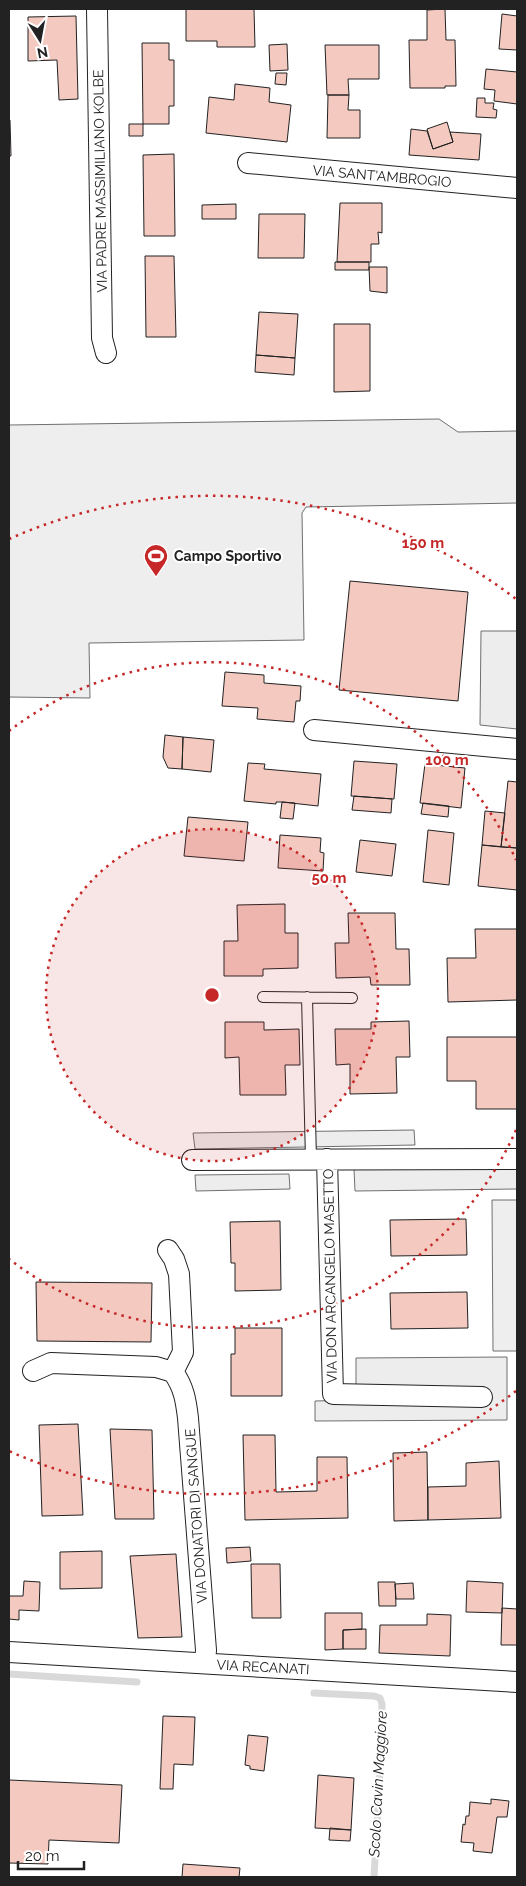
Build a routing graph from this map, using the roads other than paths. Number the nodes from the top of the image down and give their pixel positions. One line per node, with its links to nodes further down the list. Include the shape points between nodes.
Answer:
1 (97, 9): 4 (street, VIA PADRE MASSIMILIANO KOLBE, via 102,338)
2 (248, 163): 3 (street, VIA SANT'AMBROGIO)
3 (517, 188)
4 (106, 352)
5 (314, 730): 6 (street)
6 (517, 749)
7 (263, 996): 8 (lane)
8 (307, 997): 9 (lane); 10 (lane)
9 (352, 998)
10 (319, 1159): 11 (street, VIA DON ARCANGELO MASETTO); 12 (street, VIA DON ARCANGELO MASETTO); 16 (street, VIA DON ARCANGELO MASETTO, via 333,1394)
11 (517, 1159)
12 (192, 1160)
13 (168, 1250): 15 (street, via 179,1274 183,1352)
14 (33, 1371): 15 (street, via 51,1363 156,1367)
15 (173, 1372): 18 (street, VIA DONATORI DI SANGUE, via 185,1395 188,1418)
16 (482, 1397)
17 (9, 1652): 18 (street, VIA RECANATI)
18 (205, 1663): 19 (street, VIA RECANATI)
19 (517, 1682)

